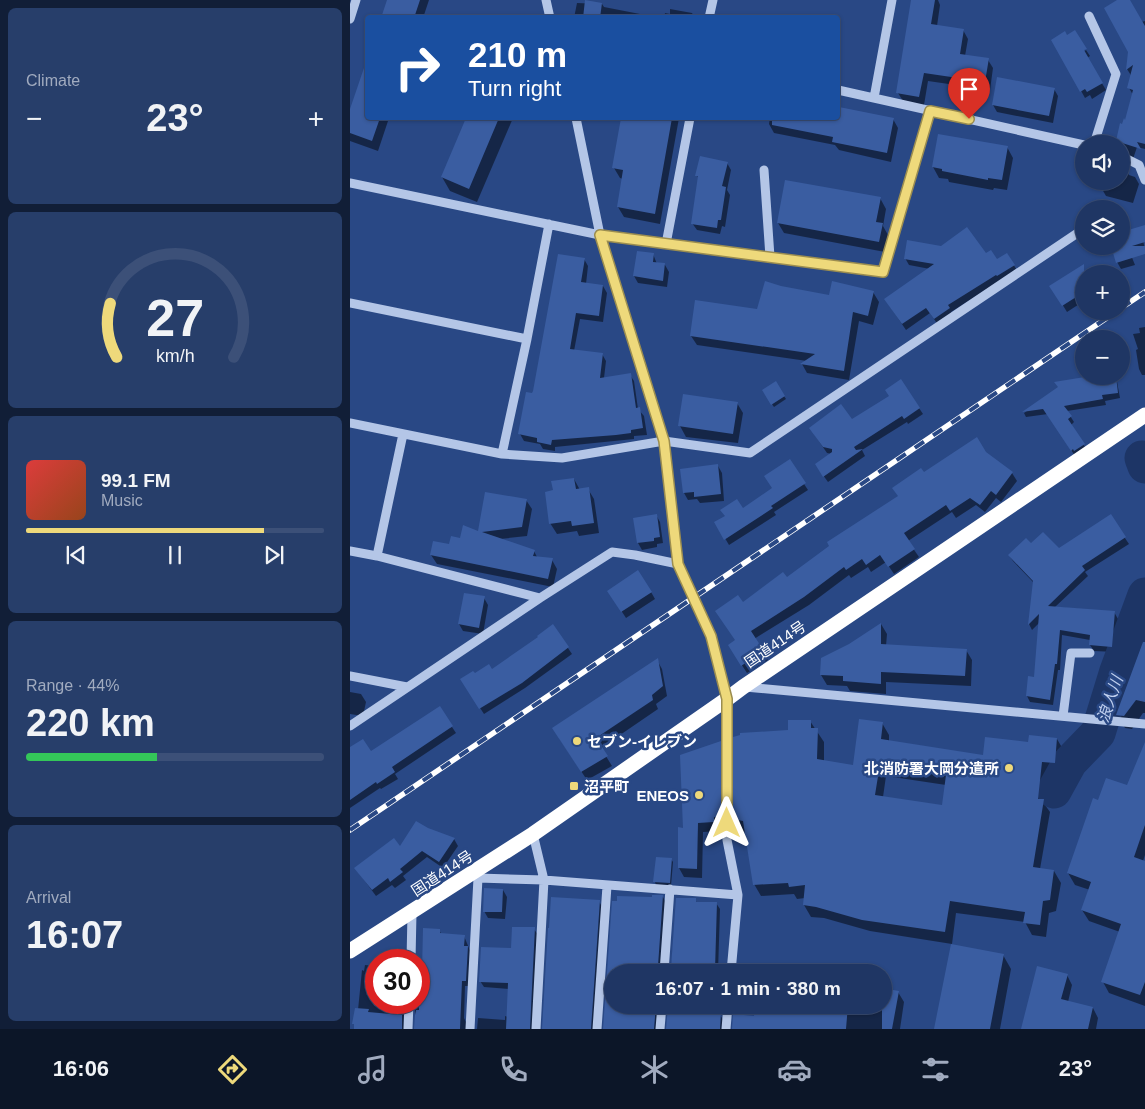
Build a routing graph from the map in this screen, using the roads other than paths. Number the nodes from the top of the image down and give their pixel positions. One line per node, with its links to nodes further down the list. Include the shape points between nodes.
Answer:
1 (356, 0): 8 (street)
2 (546, 0): 5 (street)
3 (713, 0): 6 (street)
4 (892, 0): 10 (street)
5 (549, 15)
6 (710, 15)
7 (1089, 16): 14 (street, via 1116,74)
8 (350, 19)
9 (840, 90): 10 (street)
10 (874, 98): 11 (street)
11 (930, 111): 15 (street); 24 (street, via 883,272)
12 (576, 120): 21 (street)
13 (690, 120): 23 (street)
14 (1097, 135)
15 (1075, 144)
16 (1130, 161): 18 (street, via 1139,166)
17 (764, 170): 24 (street)
18 (1145, 180)
19 (350, 182): 20 (street)
20 (550, 224): 21 (street); 26 (street)
21 (600, 235): 23 (street); 30 (street)
22 (1075, 235): 30 (street, via 750,453)
23 (666, 244): 24 (street)
24 (770, 257)
25 (350, 304): 26 (street)
26 (527, 339): 31 (street)
27 (1145, 415): 39 (highway, 国道414号)
28 (350, 423): 29 (street)
29 (403, 434): 31 (street); 33 (street)
30 (664, 441): 31 (street, via 562,458); 34 (street)
31 (502, 454)
32 (350, 551): 33 (street)
33 (377, 556): 35 (street)
34 (678, 564): 35 (street, via 612,552); 40 (street, via 711,636)
35 (540, 598): 38 (street)
36 (1090, 653): 41 (street, via 1071,653)
37 (350, 676): 38 (street)
38 (407, 687): 43 (street)
39 (742, 687): 40 (highway, 国道414号); 41 (street)
40 (727, 699): 44 (highway, 国道414号); 49 (street, via 727,840)
41 (1063, 716): 42 (street)
42 (1145, 724)
43 (350, 726)
44 (533, 834): 45 (highway, 国道414号); 46 (street)
45 (477, 875): 46 (street); 50 (highway, 国道414号); 59 (street)
46 (544, 880): 47 (street); 60 (street)
47 (607, 886): 48 (street); 61 (street)
48 (670, 888): 49 (street); 53 (street)
49 (738, 894): 54 (street)
50 (412, 913): 51 (street); 52 (highway, 国道414号)
51 (411, 949)
52 (350, 951)
53 (665, 964)
54 (732, 964)
55 (409, 1014): 58 (street)
56 (661, 1014): 62 (street)
57 (727, 1014): 63 (street)
58 (408, 1029)
59 (470, 1029)
60 (536, 1029)
61 (598, 1029)
62 (660, 1029)
63 (726, 1029)

